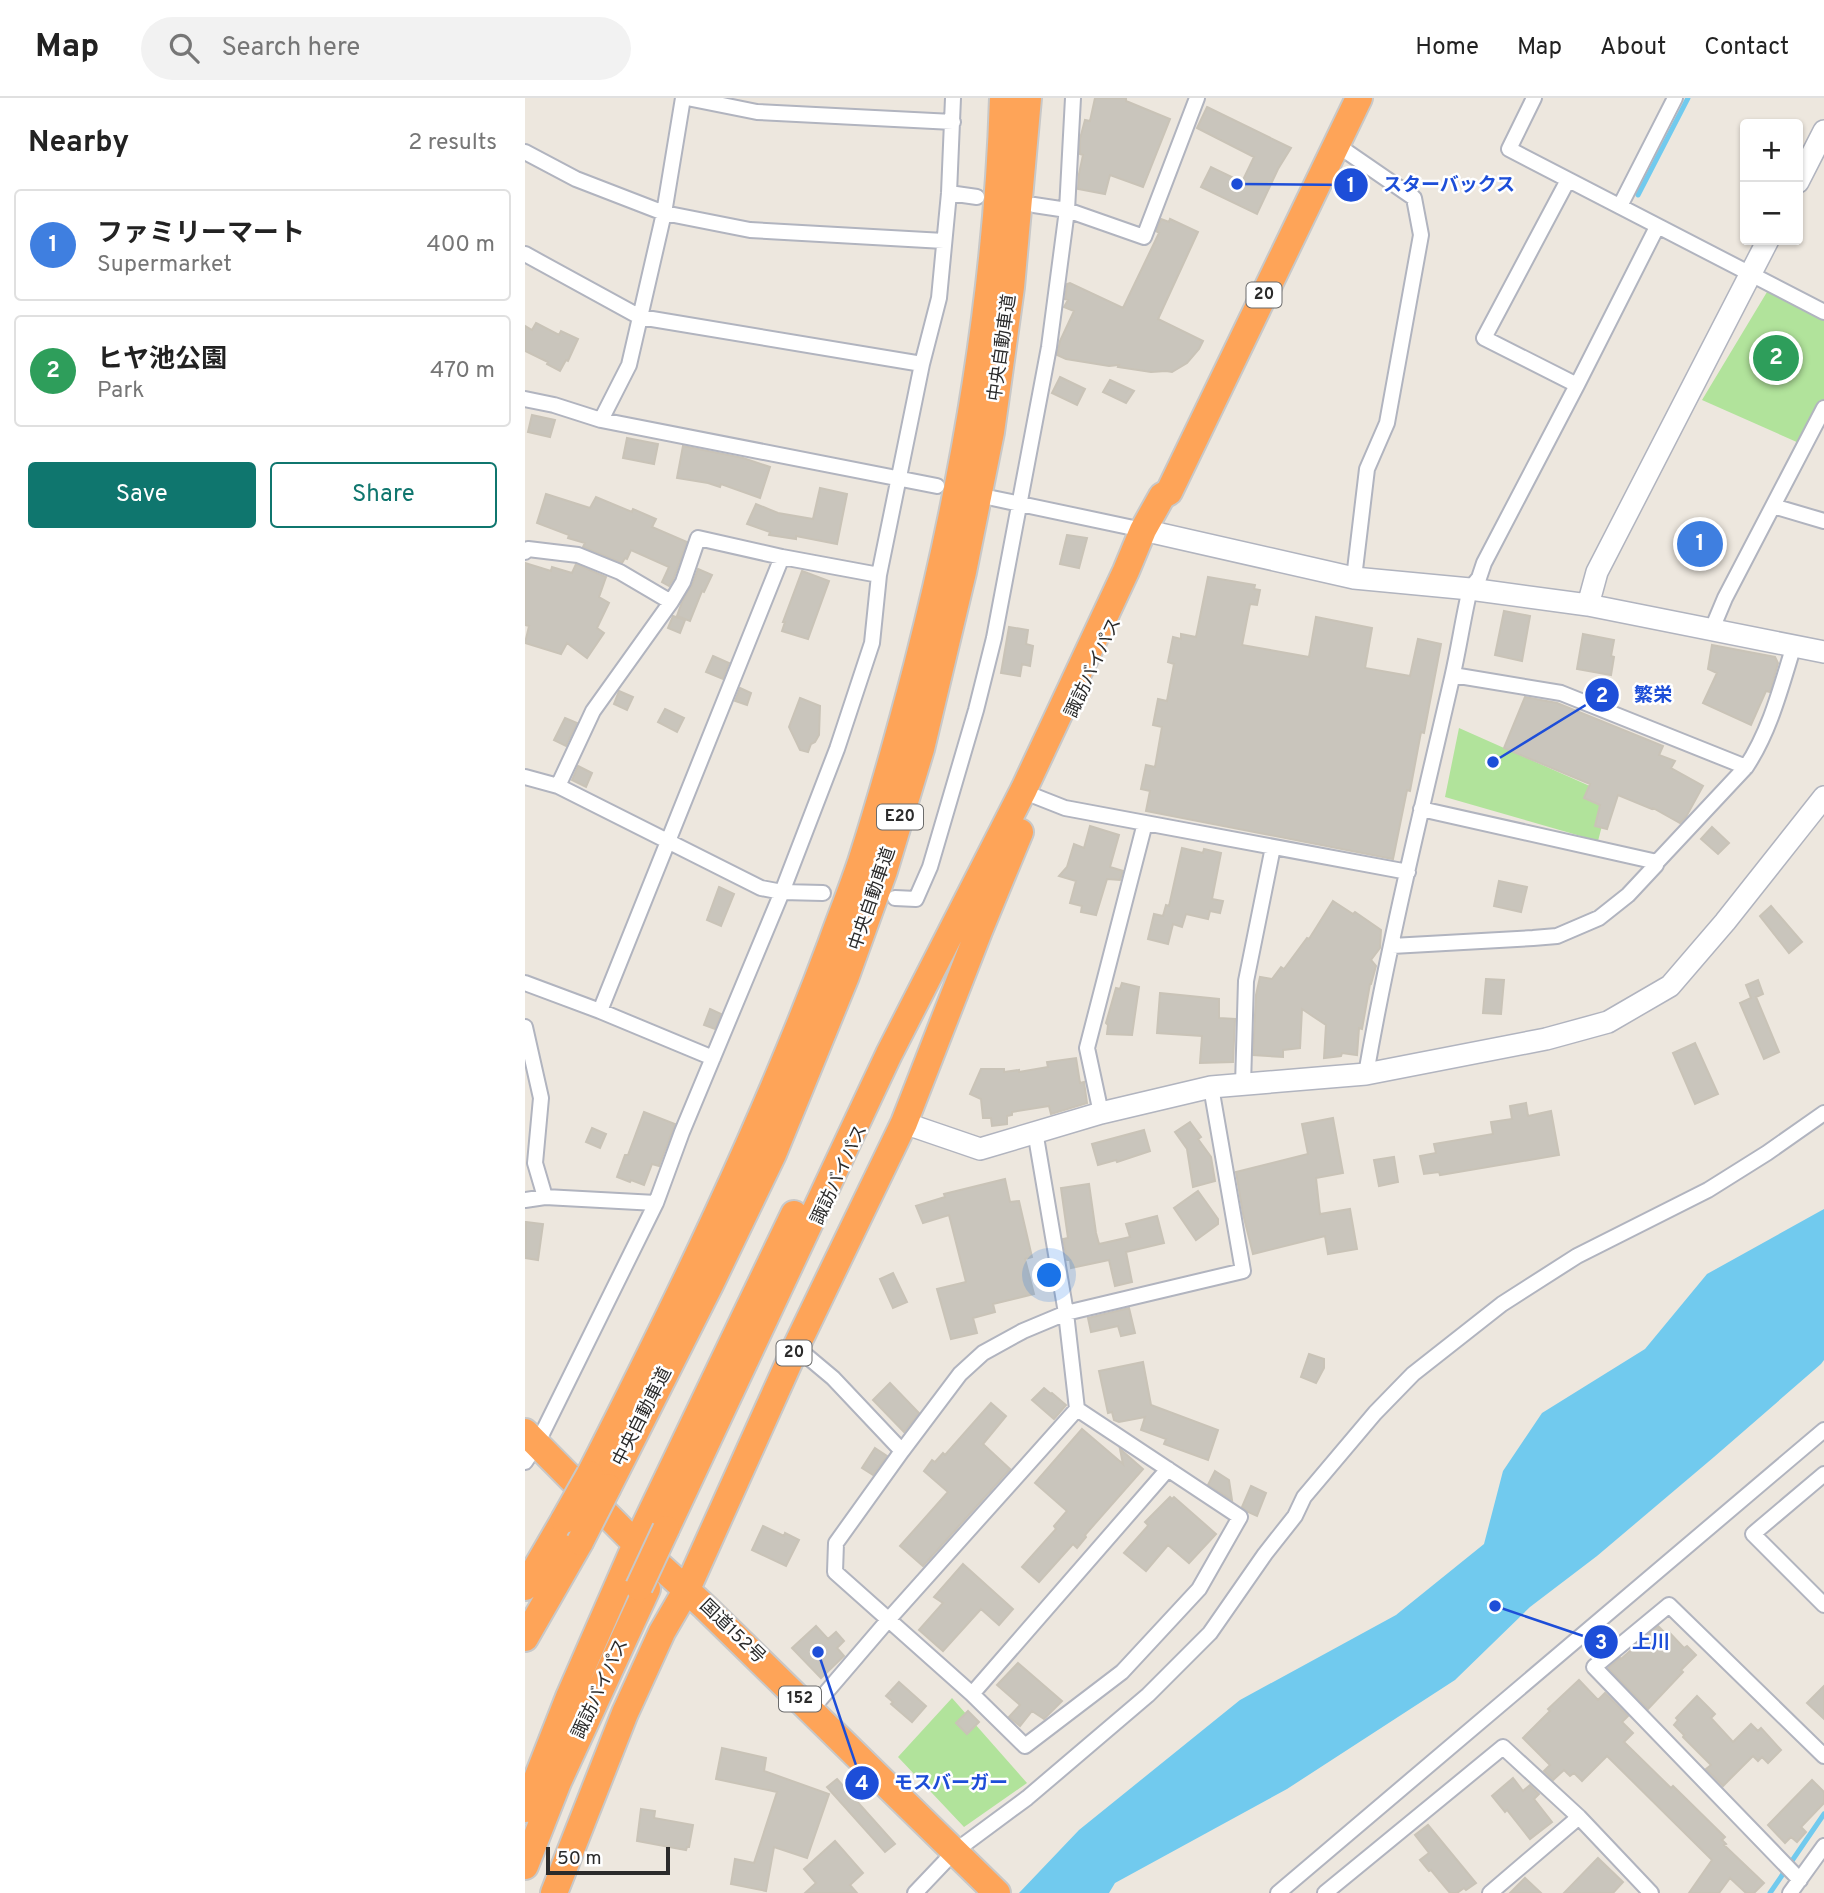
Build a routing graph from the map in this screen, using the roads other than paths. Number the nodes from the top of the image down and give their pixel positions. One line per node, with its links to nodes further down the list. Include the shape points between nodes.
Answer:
1 (685, 98): 10 (street, via 757,112); 21 (street)
2 (953, 98): 10 (street)
3 (1002, 98): 92 (highway, 中央自動車道 / E20, via 990,278 967,443 898,740 861,863 790,1051)
4 (1028, 98): 92 (highway, 中央自動車道 / E20, via 992,432 921,749 884,871 773,1154 710,1285)
5 (1073, 98): 20 (street)
6 (1197, 98): 20 (street, via 1144,237)
7 (1359, 98): 12 (highway, 諏訪バイパス / 20)
8 (1534, 98): 15 (street, via 1509,149)
9 (1675, 98): 19 (street)
10 (953, 122): 16 (street)
11 (1824, 131): 14 (street)
12 (1337, 145): 40 (highway, 諏訪バイパス / 20, via 1169,492 1162,496); 44 (street, via 1414,198 1421,235 1387,423 1367,469)
13 (525, 152): 21 (street, via 576,179)
14 (1803, 172)
15 (1568, 180): 19 (street); 30 (street, via 1484,338)
16 (949, 193): 17 (street); 23 (street)
17 (977, 197)
18 (1034, 205): 20 (street)
19 (1620, 206): 22 (street)
20 (1067, 210): 37 (street, via 1049,347)
21 (664, 213): 23 (street, via 750,230); 28 (street)
22 (1657, 227): 26 (street); 30 (street)
23 (944, 241): 29 (street, via 939,298)
24 (1765, 245): 26 (street)
25 (525, 254): 28 (street)
26 (1750, 273): 27 (street); 47 (street, via 1597,572)
27 (1824, 312)
28 (641, 317): 29 (street); 33 (street, via 629,365)
29 (922, 364): 34 (street)
30 (1577, 385): 45 (street)
31 (525, 399): 33 (street)
32 (1824, 408): 38 (street)
33 (601, 420): 34 (street)
34 (899, 478): 35 (street); 43 (street)
35 (937, 486)
36 (992, 498): 37 (street)
37 (1018, 505): 40 (street); 66 (street, via 994,638 930,867 916,899)
38 (1773, 506): 39 (street); 48 (street)
39 (1824, 522)
40 (1149, 532): 44 (street); 56 (highway, 諏訪バイパス / 20, via 1097,664); 61 (highway, 諏訪バイパス / 20)
41 (525, 552): 46 (street, via 578,555 619,572)
42 (782, 557): 43 (street); 46 (street, via 698,538 683,582); 59 (street)
43 (879, 575): 64 (street, via 872,643)
44 (1354, 578): 45 (street)
45 (1470, 589): 47 (street); 51 (street)
46 (670, 602): 54 (street, via 593,711)
47 (1588, 605): 48 (street)
48 (1712, 629): 49 (street)
49 (1794, 645): 50 (street); 52 (street, via 1777,701)
50 (1824, 652)
51 (1453, 675): 52 (street, via 1561,693); 57 (street)
52 (1746, 767): 62 (street)
53 (525, 777): 54 (street)
54 (558, 786): 59 (street)
55 (1824, 797): 72 (street, via 1670,986 1608,1022 1546,1039)
56 (1028, 803): 58 (street); 78 (highway, 20, via 1027,817); 93 (highway, 諏訪バイパス / 20, via 894,1058)
57 (1421, 810): 62 (street); 63 (street)
58 (1145, 823): 60 (street); 75 (street, via 1087,1048)
59 (669, 842): 64 (street, via 761,888); 69 (street)
60 (1273, 847): 63 (street); 73 (street, via 1246,981)
61 (992, 851): 93 (highway, 諏訪バイパス / 20, via 888,1054); 94 (highway, 20, via 984,857 880,1034)
62 (1657, 862): 67 (street, via 1628,895 1599,918 1557,936)
63 (1408, 872): 67 (street)
64 (782, 892): 65 (street); 71 (street)
65 (823, 893)
66 (895, 898)
67 (1392, 946): 72 (street)
68 (525, 983): 69 (street)
69 (600, 1011): 71 (street)
70 (525, 1027): 81 (street, via 541,1098 535,1163)
71 (713, 1058): 83 (street)
72 (1366, 1074): 73 (street)
73 (1243, 1085): 74 (street)
74 (1211, 1087): 75 (street); 84 (street, via 1243,1271)
75 (1101, 1113): 79 (street)
76 (1824, 1113): 80 (street)
77 (1824, 1122): 80 (street, via 1786,1147)
78 (904, 1123): 79 (street, via 980,1149); 85 (highway, 20)
79 (1035, 1131): 84 (street)
80 (1767, 1153): 108 (street, via 1708,1191 1577,1256 1502,1304 1413,1374 1304,1497 1210,1633 1148,1695)
81 (545, 1197): 82 (street); 83 (street)
82 (525, 1200)
83 (656, 1203): 88 (street)
84 (1066, 1314): 86 (street); 89 (street, via 983,1353 960,1374)
85 (796, 1347): 89 (street, via 833,1378); 97 (highway, 20)
86 (1077, 1409): 90 (street); 99 (street)
87 (1824, 1430): 114 (street)
88 (529, 1446): 94 (highway, 国道152号 / 152)
89 (902, 1451): 99 (street, via 836,1543 835,1572)
90 (1168, 1469): 101 (street); 101 (street, via 1240,1517 1199,1588 1122,1672 1025,1746)
91 (1824, 1474): 98 (street, via 1753,1534)
92 (599, 1481): 95 (highway, 中央自動車道 / E20, bridge, via 564,1520); 100 (highway, 中央自動車道 / E20, bridge, via 579,1542)
93 (669, 1532): 96 (highway, 諏訪バイパス / 20, bridge)
94 (636, 1544): 97 (highway, 国道152号 / 152); 104 (highway, 20)
95 (525, 1587)
96 (643, 1588): 106 (highway, 諏訪バイパス / 20, via 577,1717); 109 (highway, 諏訪バイパス / 20)
97 (687, 1589): 102 (highway, 国道152号 / 152); 111 (highway, 20, via 625,1713)
98 (1824, 1605)
99 (889, 1619): 101 (street); 102 (street)
100 (525, 1638)
101 (972, 1694)
102 (811, 1710): 108 (highway, 国道152号 / 152)
103 (1824, 1756): 110 (street, via 1669,1605 1594,1667)
104 (525, 1809)
105 (1579, 1817): 115 (street, via 1503,1747); 116 (street); 117 (street)
106 (525, 1842)
107 (1824, 1846): 110 (street)
108 (958, 1855): 112 (street); 113 (highway, 国道152号 / 152)
109 (525, 1866)
110 (1800, 1880): 118 (street)
111 (554, 1893)
112 (915, 1893)
113 (997, 1893)
114 (1278, 1893)
115 (1325, 1893)
116 (1490, 1893)
117 (1651, 1893)
118 (1790, 1893)

